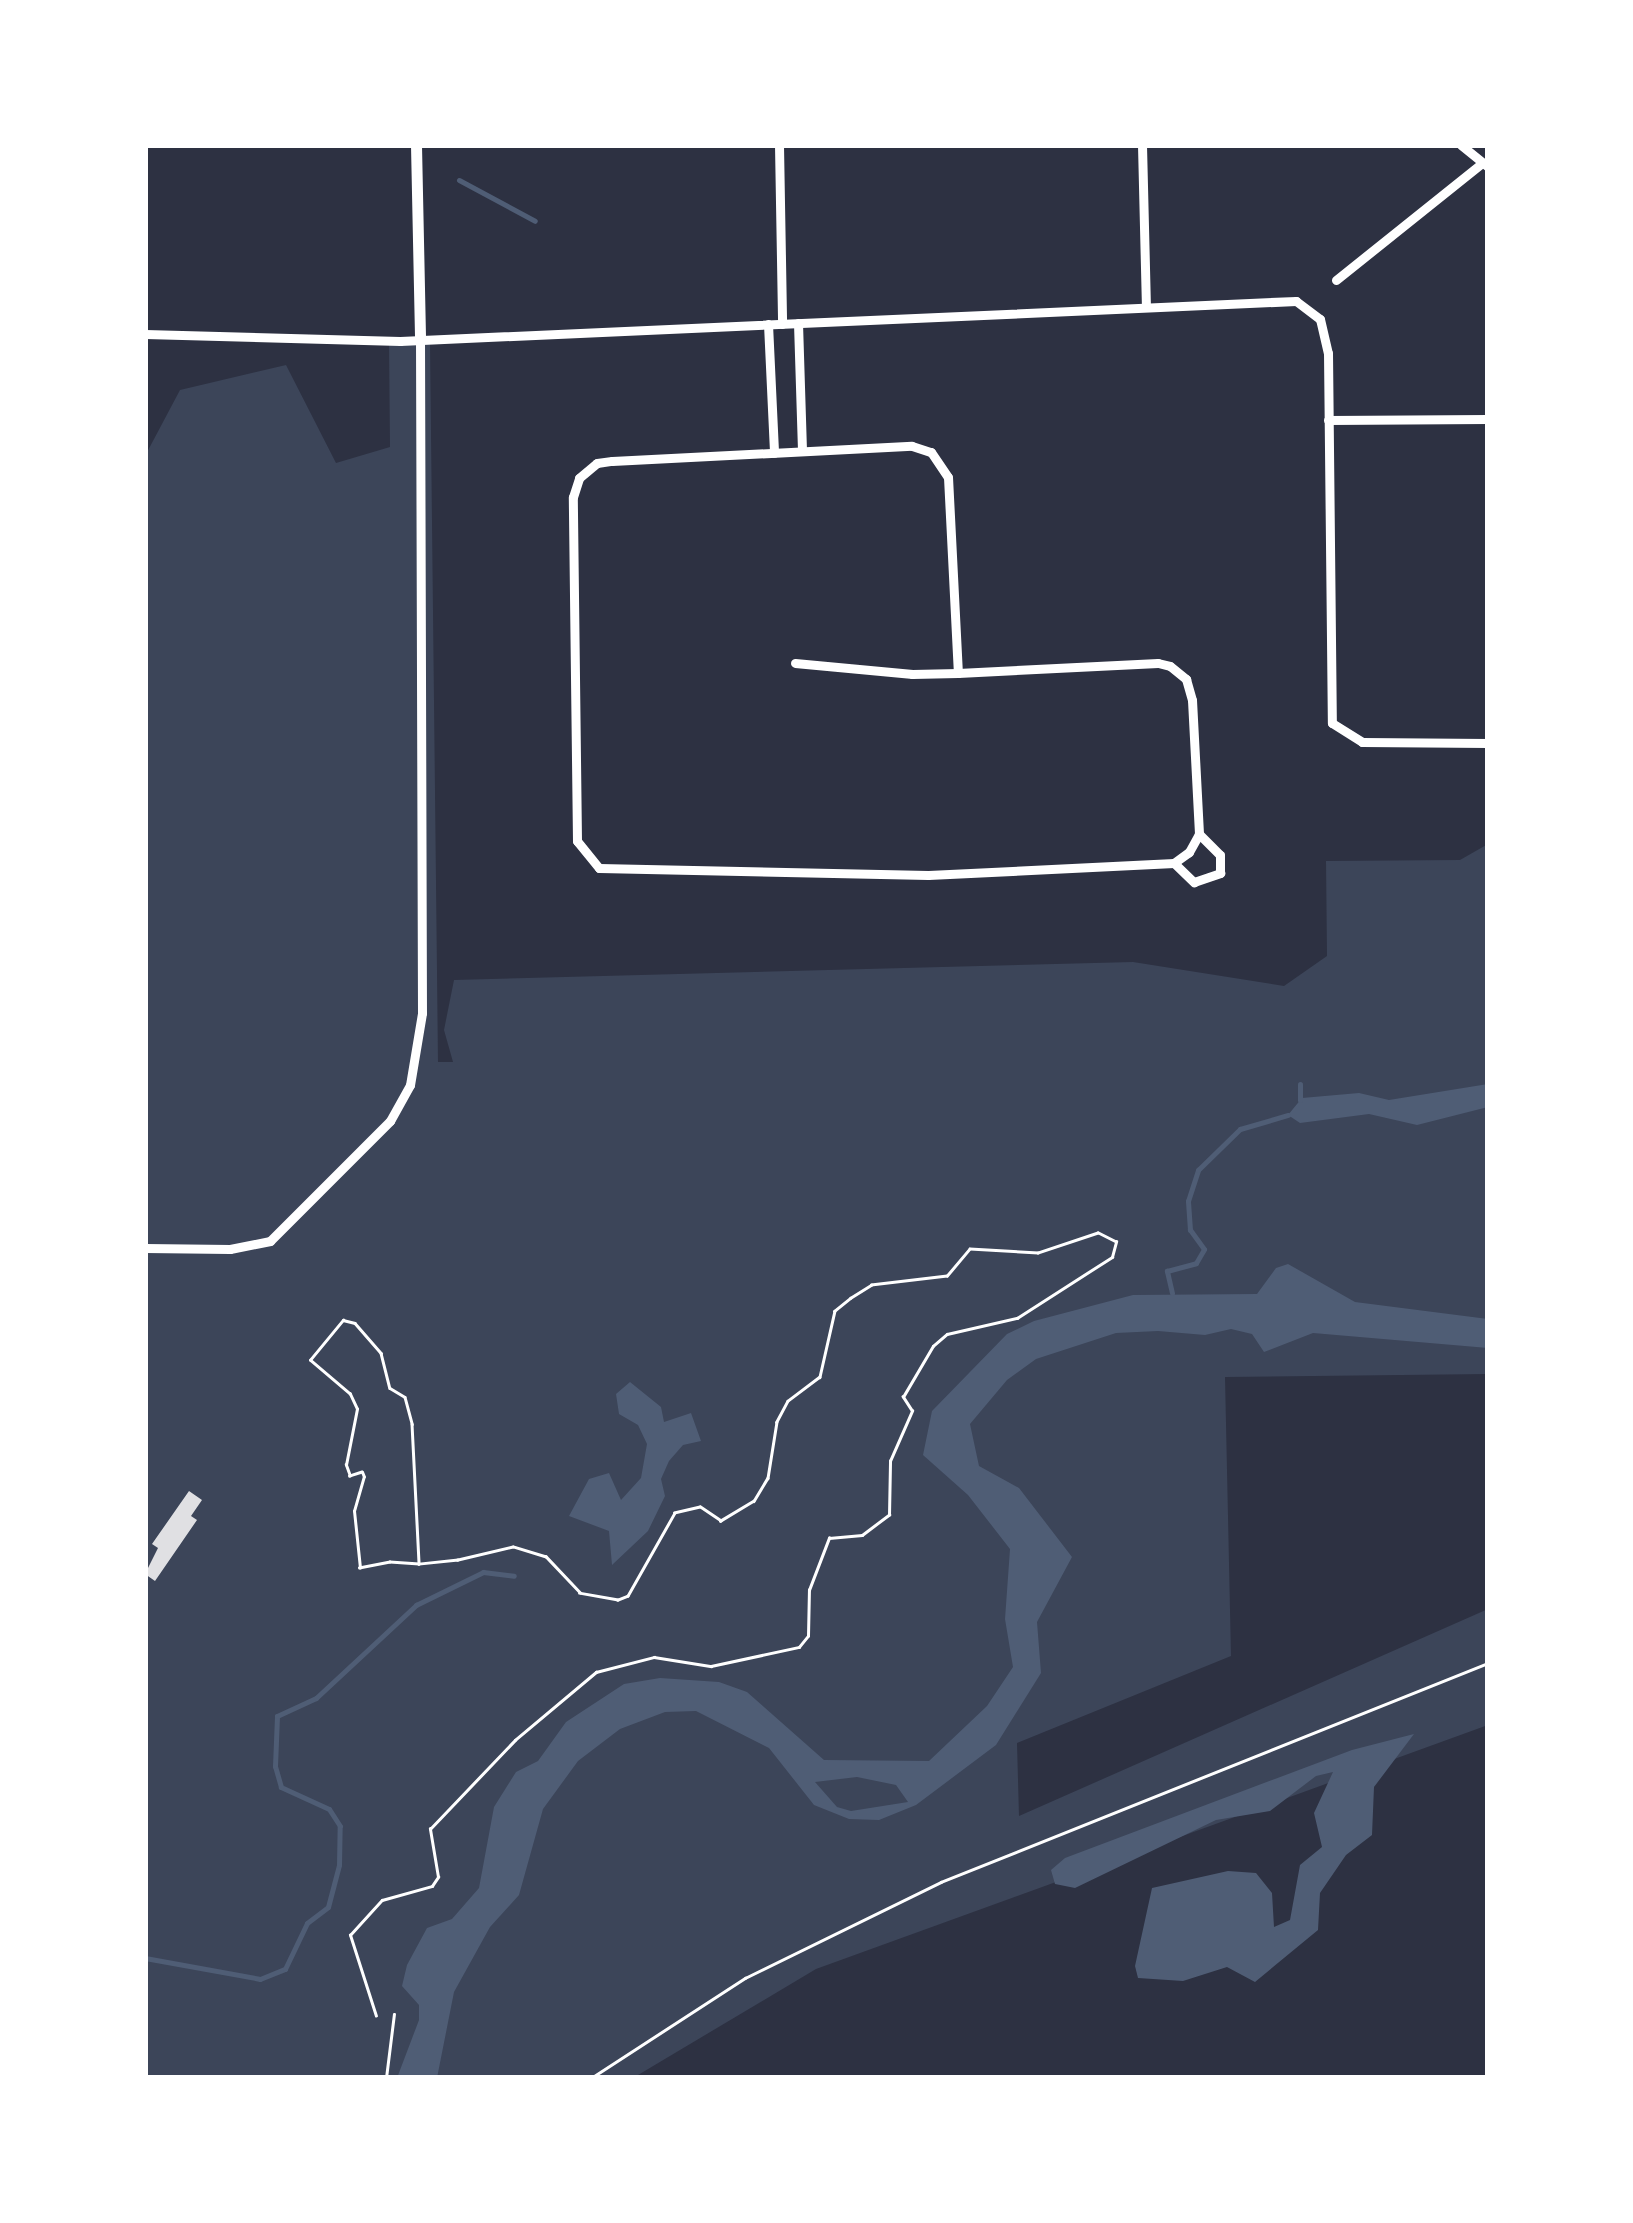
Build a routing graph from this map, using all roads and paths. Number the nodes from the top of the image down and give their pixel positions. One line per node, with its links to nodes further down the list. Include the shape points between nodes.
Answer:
1 (416, 145): 12 (street)
2 (779, 145): 10 (street)
3 (1142, 145): 7 (street)
4 (1461, 145): 5 (street)
5 (1484, 166): 6 (street)
6 (1336, 280)
7 (1146, 304): 8 (street); 14 (street, via 1276,298 1305,305 1325,329)
8 (798, 322): 10 (street); 15 (street)
9 (768, 324): 10 (street); 12 (street); 16 (street)
10 (782, 324)
11 (145, 334): 12 (street)
12 (420, 340): 22 (street, via 422,1013 410,1084 390,1121 270,1242 230,1249)
13 (1488, 419): 14 (street)
14 (1328, 420): 19 (street, via 1332,723 1362,742)
15 (802, 451): 16 (street); 18 (street, via 912,446 942,461)
16 (774, 453): 21 (street, via 597,463 575,486 577,841 588,861 624,872 870,875)
17 (796, 663): 18 (street)
18 (958, 673): 20 (street, via 1158,664 1183,674 1192,700)
19 (1488, 743)
20 (1198, 834): 21 (street); 21 (street, via 1220,854 1220,873 1194,882)
21 (1174, 863)
22 (145, 1248)
23 (419, 1564): 23 (path, via 360,1568 354,1512 364,1478 362,1472 350,1476 346,1465 357,1409 310,1360 342,1320 354,1322 380,1353 390,1388 404,1396 412,1424); 26 (path, via 513,1547 546,1557 580,1592 610,1600 628,1596 675,1513 700,1508 721,1521 754,1501 768,1478 776,1422 788,1401 820,1377 835,1311 851,1298 872,1285 946,1276 970,1248 1038,1253 1098,1232 1116,1242 1112,1257 1017,1318 947,1334 933,1346 904,1397 912,1410 890,1461 889,1515 862,1536 829,1538 810,1590 808,1636 799,1647 711,1666 654,1657 596,1672 540,1715 430,1828 438,1877 432,1886 382,1900 350,1935)
24 (1488, 1663): 28 (path, via 940,1882 775,1962)
25 (394, 2014): 27 (path)
26 (376, 2016)
27 (386, 2078)
28 (590, 2078)

